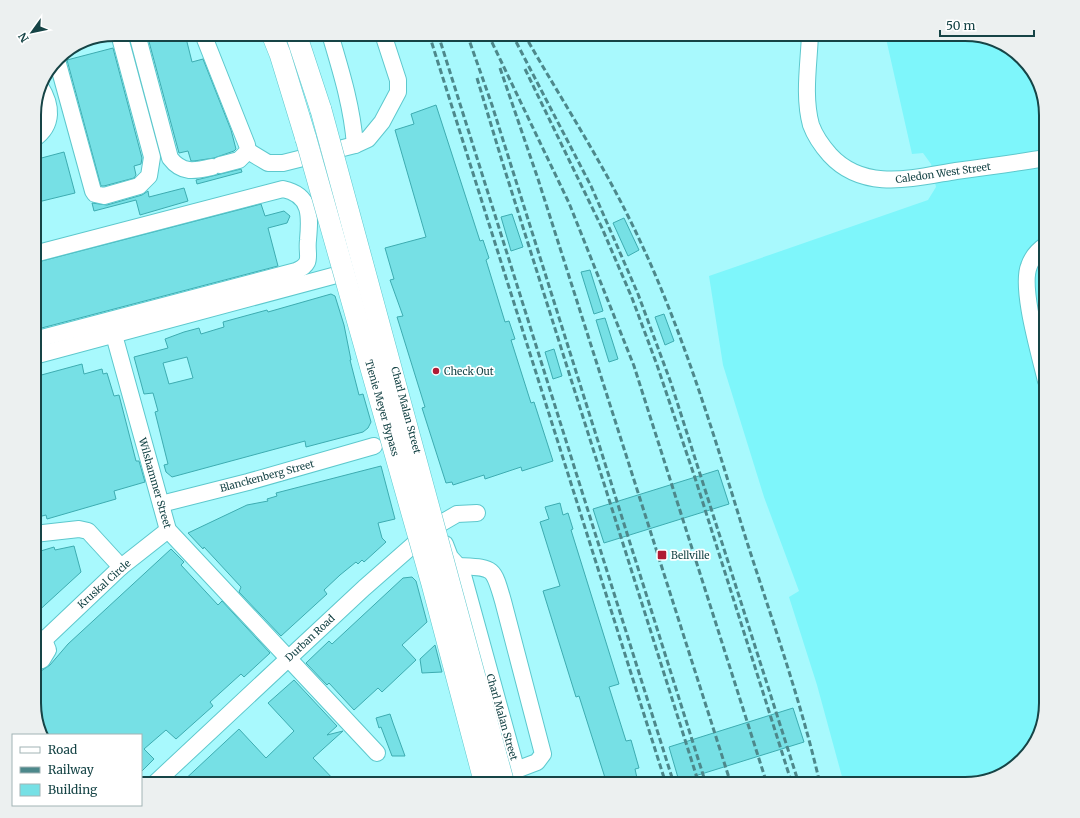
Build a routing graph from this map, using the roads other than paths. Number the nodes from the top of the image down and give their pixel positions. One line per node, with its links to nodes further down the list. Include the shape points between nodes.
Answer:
1 (121, 41): 9 (street, via 152,157 149,176 139,186 104,196 92,191)
2 (139, 41): 13 (street, via 170,158 178,167 190,171 216,166 238,160)
3 (206, 41): 13 (street)
4 (275, 41): 37 (main road, Tienie Meyer Bypass, bridge, via 313,160)
5 (298, 41): 38 (main road, Tienie Meyer Bypass, bridge, via 321,110)
6 (332, 41): 12 (street, via 345,80)
7 (385, 41): 12 (street, via 398,80 398,92 393,105 373,134 363,142)
8 (810, 41): 14 (street, Caledon West Street, via 808,110 814,132 825,149 845,168 872,179 898,180)
9 (59, 67)
10 (44, 95): 11 (street, via 48,102 49,120)
11 (41, 133)
12 (355, 144): 13 (street, via 283,163 268,163)
13 (248, 151)
14 (1039, 159)
15 (1039, 251): 20 (street, via 1028,266 1027,286)
16 (41, 252): 19 (street, via 283,190 292,191 302,199 310,216 308,261 304,267 296,271)
17 (351, 271): 18 (street, Charl Malan Street); 25 (street, Charl Malan Street, via 368,267); 28 (street, Charl Malan Street)
18 (114, 335): 21 (street, Charl Malan Street); 23 (street, Wilshammer Street)
19 (41, 338)
20 (1039, 346)
21 (41, 354)
22 (374, 446): 23 (street, Blanckenberg Street)
23 (161, 504): 26 (street, Wilshammer Street)
24 (477, 513): 25 (street, Durban Road, via 457,514)
25 (438, 524): 28 (street, Durban Road); 29 (street, Charl Malan Street, via 450,557)
26 (168, 530): 30 (street, Kruskal Circle); 33 (street, Wilshammer Street)
27 (41, 533): 30 (street, via 84,529)
28 (421, 538): 33 (street, Durban Road); 38 (street, Charl Malan Street, via 485,775)
29 (458, 566): 38 (street, Charl Malan Street, via 463,575); 38 (street, via 486,568 496,577 543,754 537,762)
30 (121, 567): 31 (street, Kruskal Circle)
31 (41, 636)
32 (41, 640): 34 (street, Kruskal Circle, via 47,646 47,654)
33 (288, 659): 35 (street, Wilshammer Street); 36 (street, Durban Road)
34 (41, 660)
35 (377, 753)
36 (162, 777)
37 (483, 777)
38 (510, 777)

